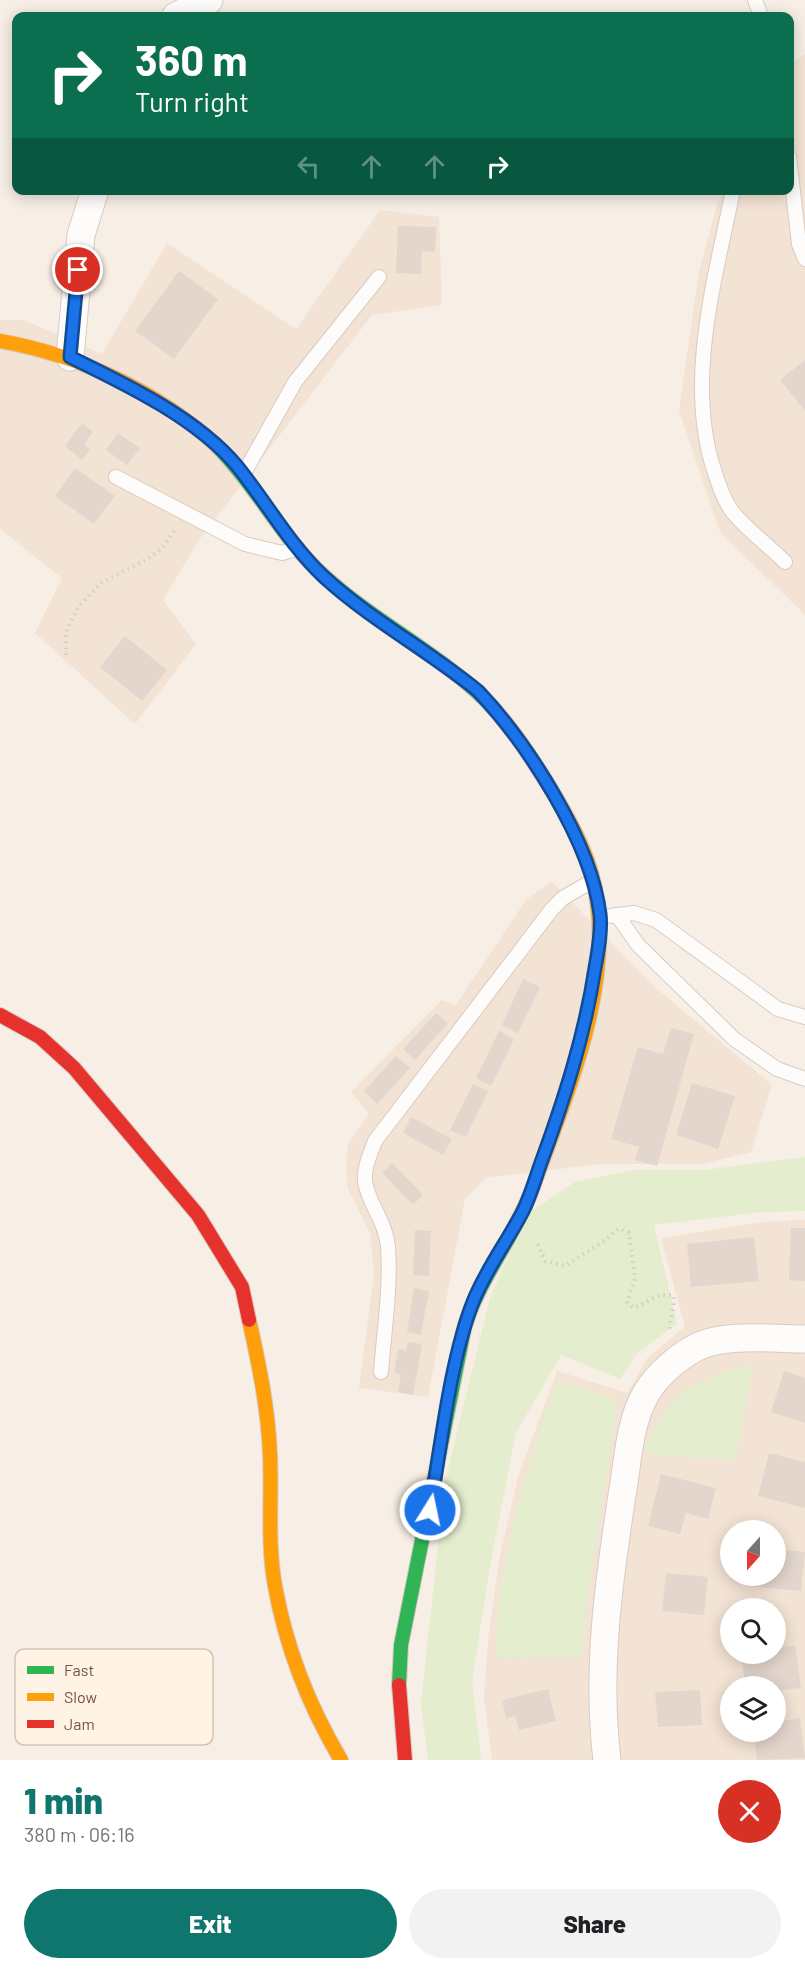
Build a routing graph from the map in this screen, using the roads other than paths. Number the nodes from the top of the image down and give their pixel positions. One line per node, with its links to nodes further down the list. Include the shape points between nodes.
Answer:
1 (209, 0): 2 (street)
2 (184, 12)
3 (93, 195): 9 (street, via 81,235)
4 (733, 195): 13 (lane, via 702,364 708,450 721,491 734,514)
5 (793, 195): 6 (lane, via 799,244)
6 (805, 260)
7 (379, 277): 10 (lane, via 295,382)
8 (0, 341): 9 (street, via 34,345)
9 (70, 357): 10 (street, via 171,412 212,442)
10 (243, 475): 12 (street)
11 (116, 477): 12 (lane, via 245,544 282,553)
12 (296, 549): 14 (street, via 326,579 452,670 498,712 580,842)
13 (785, 562)
14 (594, 880): 16 (street); 21 (lane, via 552,909 375,1141 366,1166 365,1185 383,1222 388,1245)
15 (617, 915): 16 (lane); 18 (lane, via 634,913 656,920 778,1010); 19 (lane, via 638,945 734,1039 777,1069)
16 (601, 917): 23 (street, via 585,1025 561,1110 524,1210 496,1252 473,1303 457,1361 399,1662)
17 (0, 1015): 22 (street, via 40,1037 74,1068 198,1215 242,1287 263,1380 275,1586 288,1643 322,1728)
18 (805, 1017)
19 (805, 1078)
20 (805, 1339): 24 (street, via 730,1339 699,1346 668,1366 646,1392 634,1423 607,1592 603,1670)
21 (381, 1372)
22 (341, 1760)
23 (405, 1760)
24 (607, 1760)

